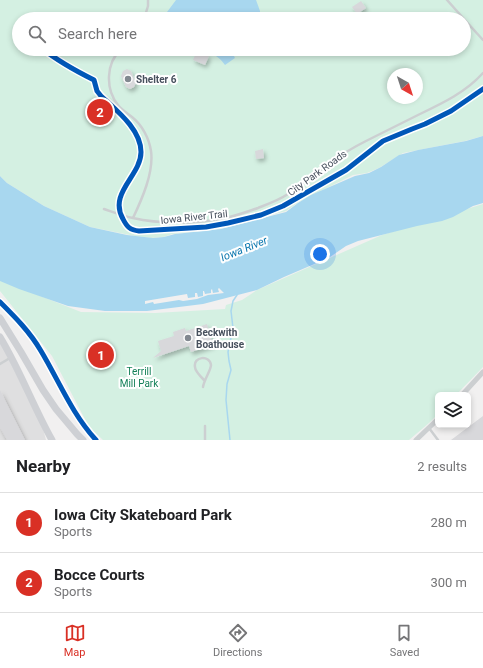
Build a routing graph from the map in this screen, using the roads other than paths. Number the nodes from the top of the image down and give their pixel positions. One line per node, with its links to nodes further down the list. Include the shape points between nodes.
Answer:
1 (148, 0): 3 (lane)
2 (448, 0): 4 (lane)
3 (146, 12)
4 (458, 12)
5 (471, 27): 6 (lane)
6 (483, 40)
7 (115, 56): 10 (lane, via 109,72 111,93 118,105 145,132 152,158 150,174)
8 (483, 73): 10 (lane, City Park Roads, via 468,88 351,149 306,183 275,201 220,219 173,222)
9 (104, 209): 10 (lane, City Park Roads)
10 (133, 218)
11 (0, 318): 23 (main road, via 43,390)
12 (0, 337): 13 (main road)
13 (12, 357): 14 (lane); 22 (main road)
14 (0, 364)
15 (483, 372): 18 (street)
16 (204, 380): 16 (lane, via 211,365 207,359 201,358 194,365); 17 (lane)
17 (203, 387)
18 (465, 392)
19 (435, 422): 21 (street)
20 (205, 426): 24 (lane)
21 (429, 428): 25 (street); 26 (lane)
22 (52, 440)
23 (83, 440)
24 (205, 440)
25 (416, 440)
26 (438, 440)

